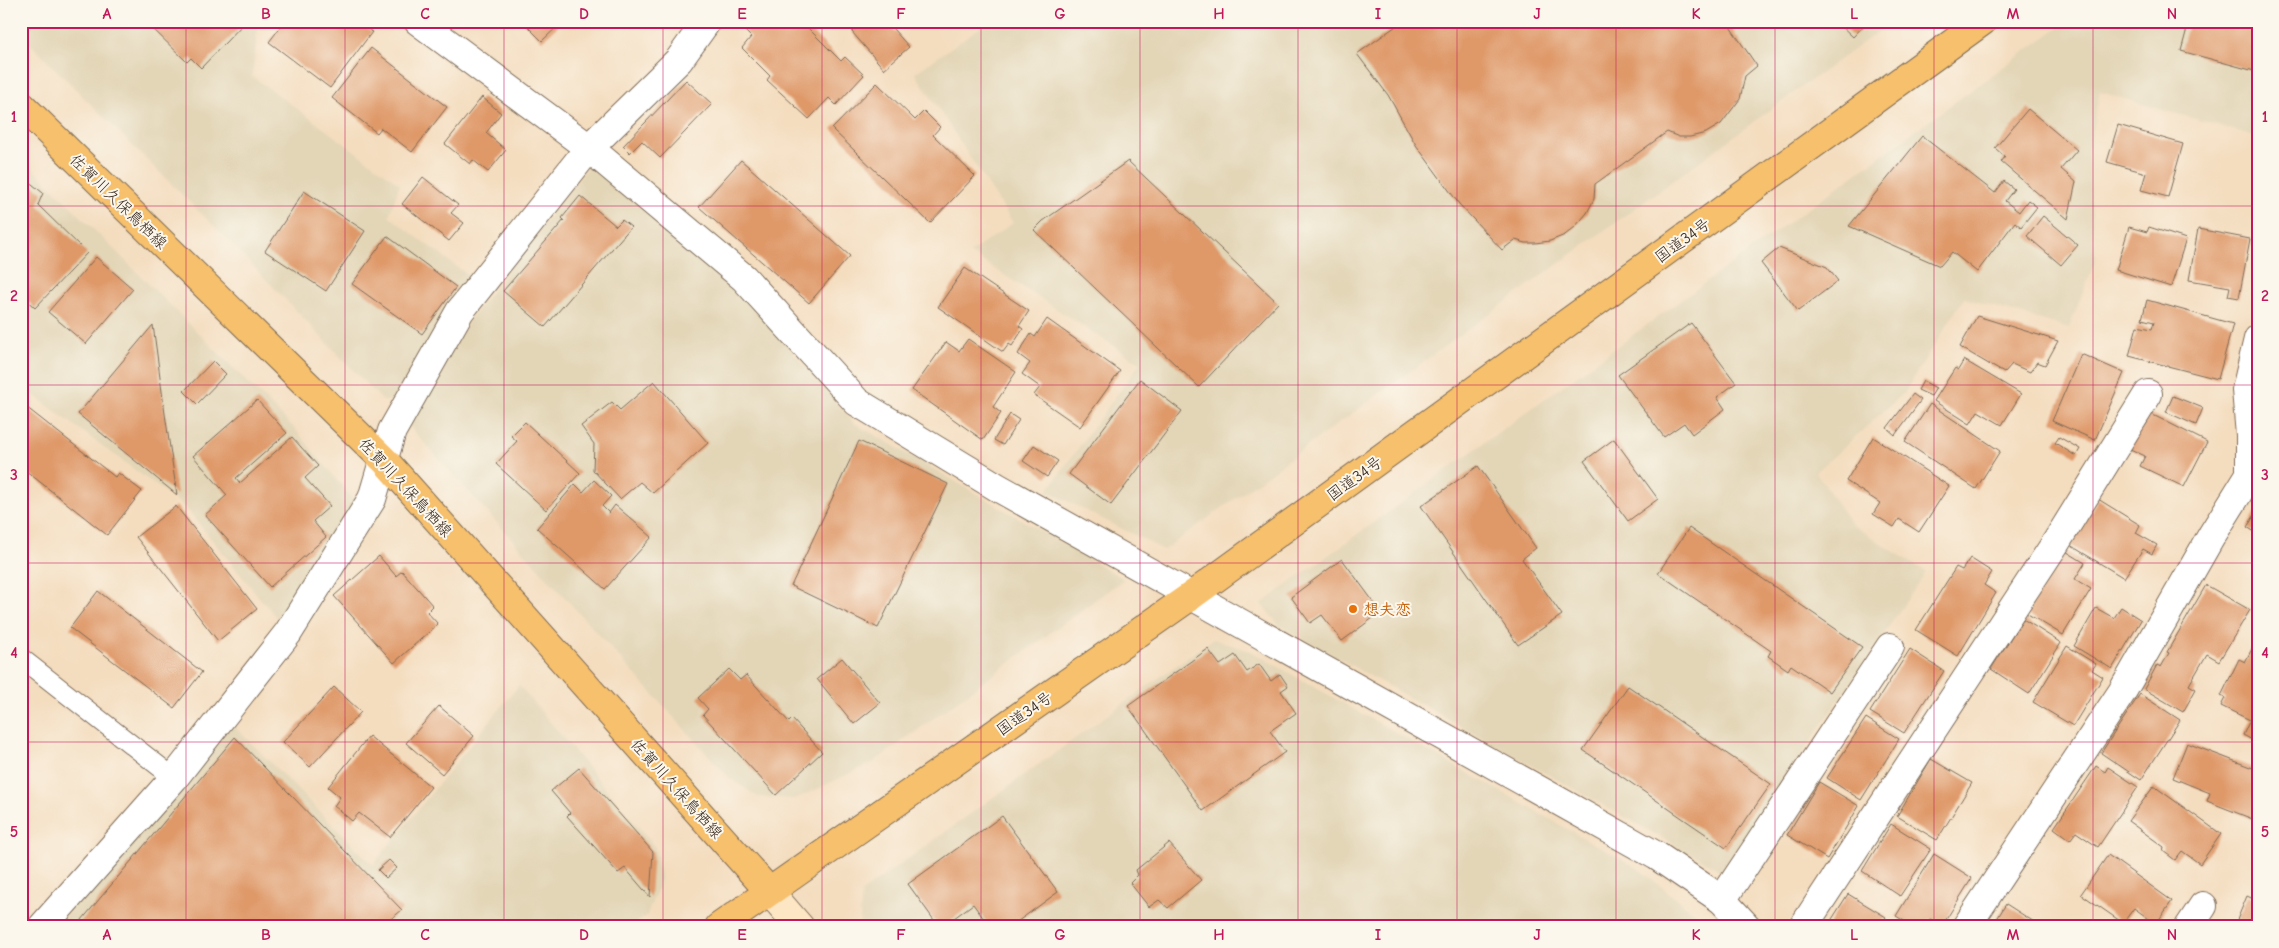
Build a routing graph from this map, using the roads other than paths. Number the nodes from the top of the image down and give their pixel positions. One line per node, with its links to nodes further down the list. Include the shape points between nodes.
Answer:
1 (418, 21): 5 (street)
2 (707, 21): 5 (street, via 679,60)
3 (1983, 21): 9 (main road, 国道34号)
4 (21, 105): 8 (main road, 佐賀川久保鳥栖線)
5 (589, 148): 8 (street, via 460,312 392,431); 9 (street, via 744,278 857,402 997,487)
6 (2258, 339): 20 (street, via 2246,390 2250,474 2122,692)
7 (2148, 394): 19 (street, via 2055,544)
8 (385, 461): 12 (street, via 372,499 288,633); 13 (main road, 佐賀川久保鳥栖線)
9 (1192, 596): 13 (main road, 国道34号); 14 (street, via 1657,856)
10 (1890, 647): 14 (street)
11 (21, 658): 12 (lane)
12 (174, 778): 15 (street)
13 (768, 890): 16 (main road, 国道34号); 17 (main road)
14 (1722, 900): 18 (street)
15 (42, 927)
16 (719, 927)
17 (800, 927)
18 (1747, 927)
19 (1803, 927)
20 (1966, 927)

